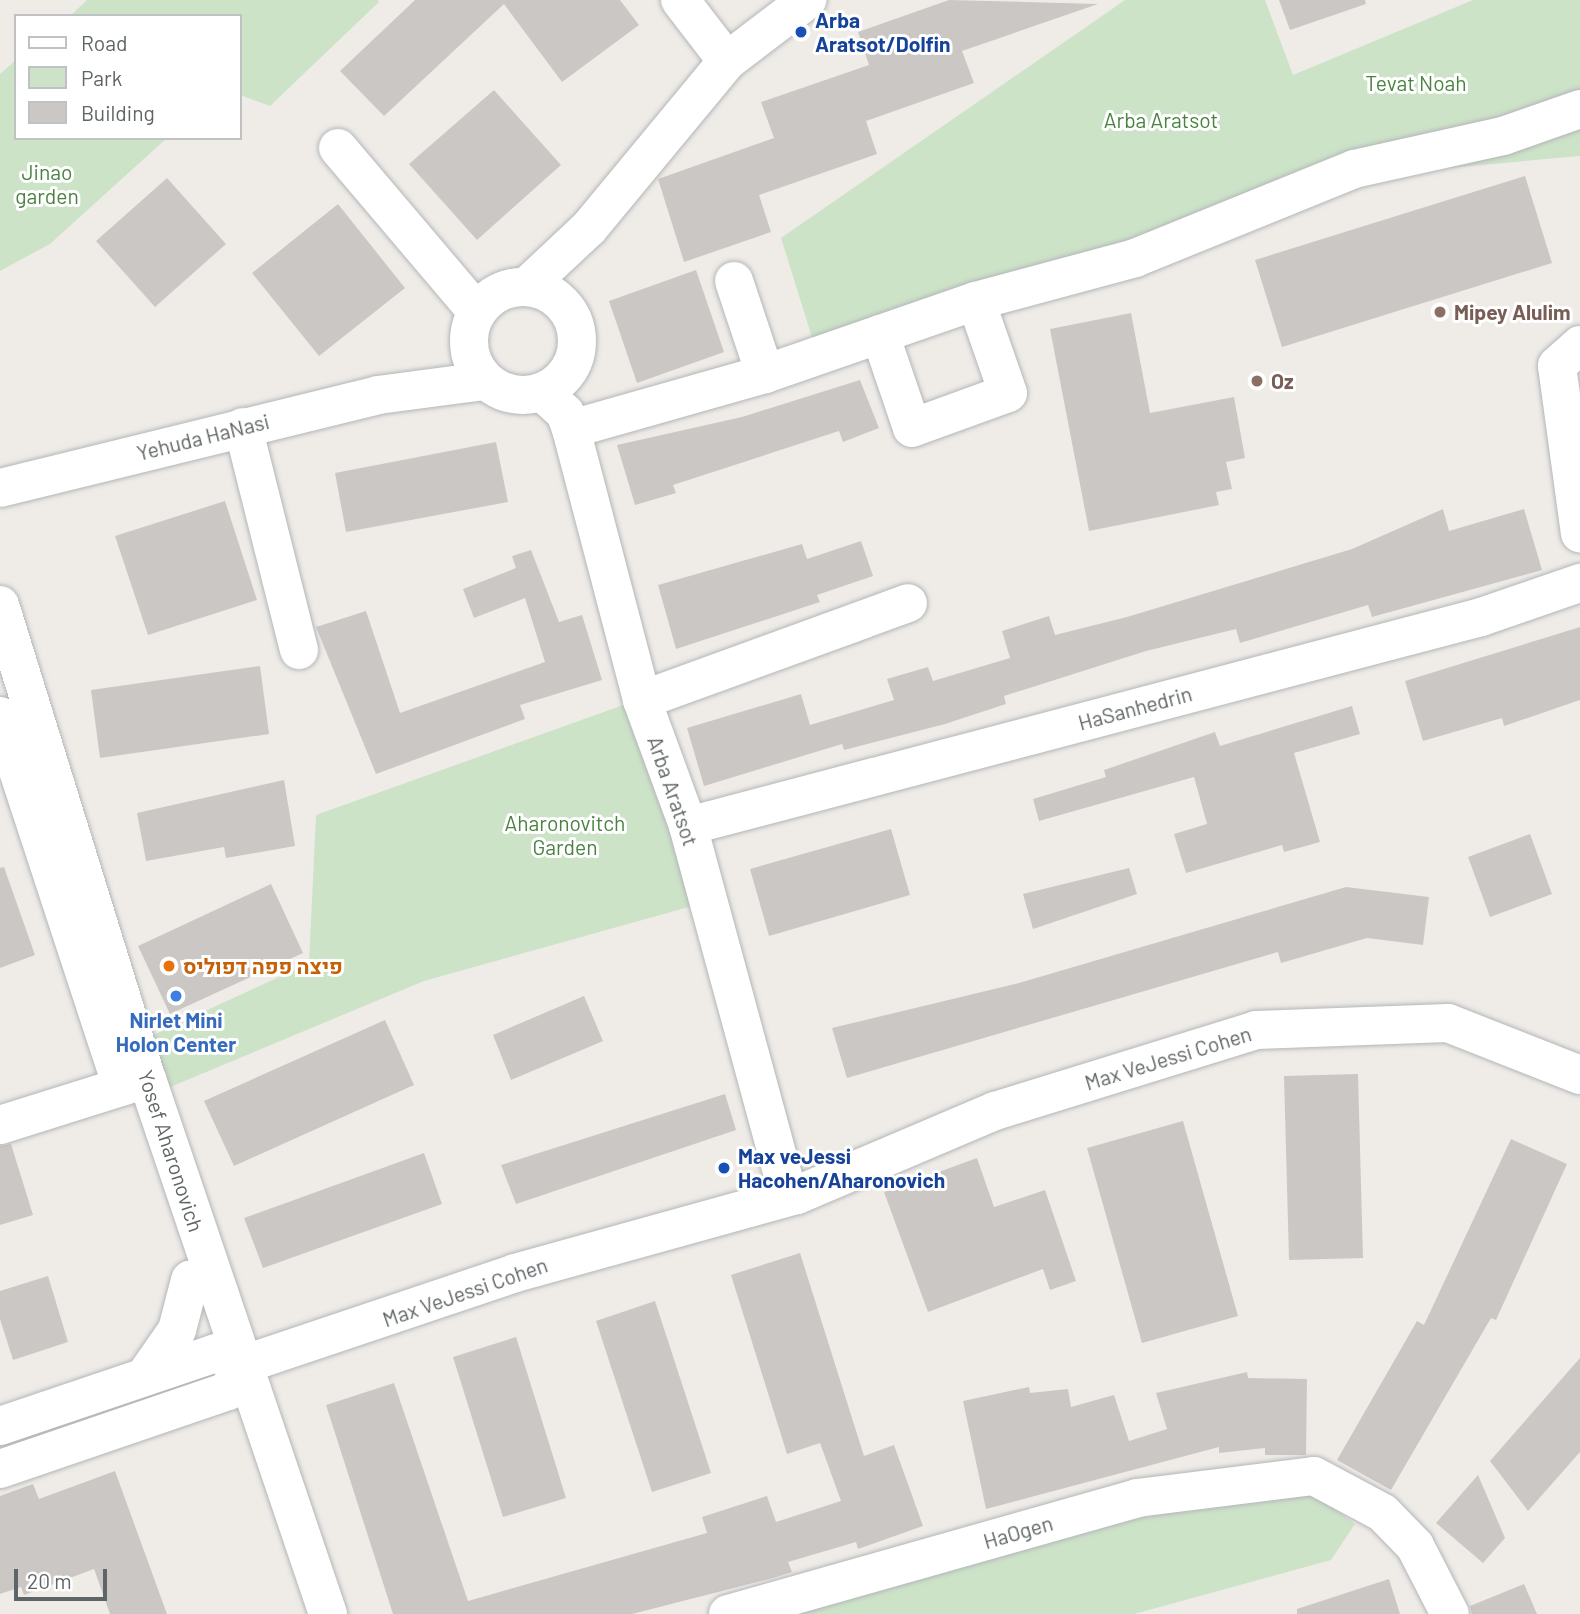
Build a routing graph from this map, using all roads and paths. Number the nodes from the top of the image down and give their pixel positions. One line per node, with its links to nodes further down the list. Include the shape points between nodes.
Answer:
1 (680, 0): 3 (street)
2 (807, 0): 3 (street)
3 (727, 61): 6 (street)
4 (1580, 109): 9 (street, via 1503,136 1354,169 1135,258)
5 (338, 148): 11 (street)
6 (589, 228): 8 (street); 10 (street)
7 (734, 281): 14 (street)
8 (527, 286): 10 (street, via 554,295); 11 (street, via 491,296)
9 (976, 301): 12 (street); 12 (street, via 1008,393 912,428)
10 (567, 308): 16 (street, via 577,349 571,368)
11 (472, 329): 15 (street); 17 (street, Yehuda HaNasi)
12 (880, 334): 14 (street)
13 (1580, 345): 21 (street, via 1557,366)
14 (765, 374): 19 (street)
15 (485, 381): 16 (street, via 519,396); 17 (street, Yehuda HaNasi)
16 (542, 393): 19 (street, Arba Aratsot)
17 (378, 395): 18 (street, Yehuda HaNasi)
18 (243, 427): 20 (street, Yehuda HaNasi); 25 (street)
19 (571, 429): 26 (street, Arba Aratsot)
20 (10, 480)
21 (1580, 533)
22 (1580, 583): 28 (street, HaSanhedrin, via 1481,617)
23 (908, 603): 26 (street)
24 (0, 605): 30 (street, Yosef Aharonovich)
25 (299, 650)
26 (642, 700): 28 (street, Arba Aratsot)
27 (0, 716): 30 (street, Yosef Aharonovich)
28 (688, 826): 32 (street, Arba Aratsot)
29 (1580, 1075): 32 (street, Max VeJessi Cohen, via 1448,1023 1256,1030 995,1111 885,1159)
30 (135, 1083): 31 (street); 33 (street, Yosef Aharonovich); 34 (street, Yosef Aharonovich)
31 (0, 1125)
32 (791, 1189): 34 (street, Max VeJessi Cohen)
33 (190, 1280): 34 (street, Yosef Aharonovich); 35 (street, via 177,1330)
34 (229, 1370): 35 (street); 37 (street); 38 (street, Yosef Aharonovich); 39 (street, Yosef Aharonovich)
35 (145, 1376): 36 (street)
36 (0, 1426)
37 (0, 1469)
38 (303, 1614)
39 (328, 1614)
40 (728, 1614): 41 (street, HaOgen, via 1137,1498 1314,1476 1383,1513 1415,1546)
41 (1450, 1614)

